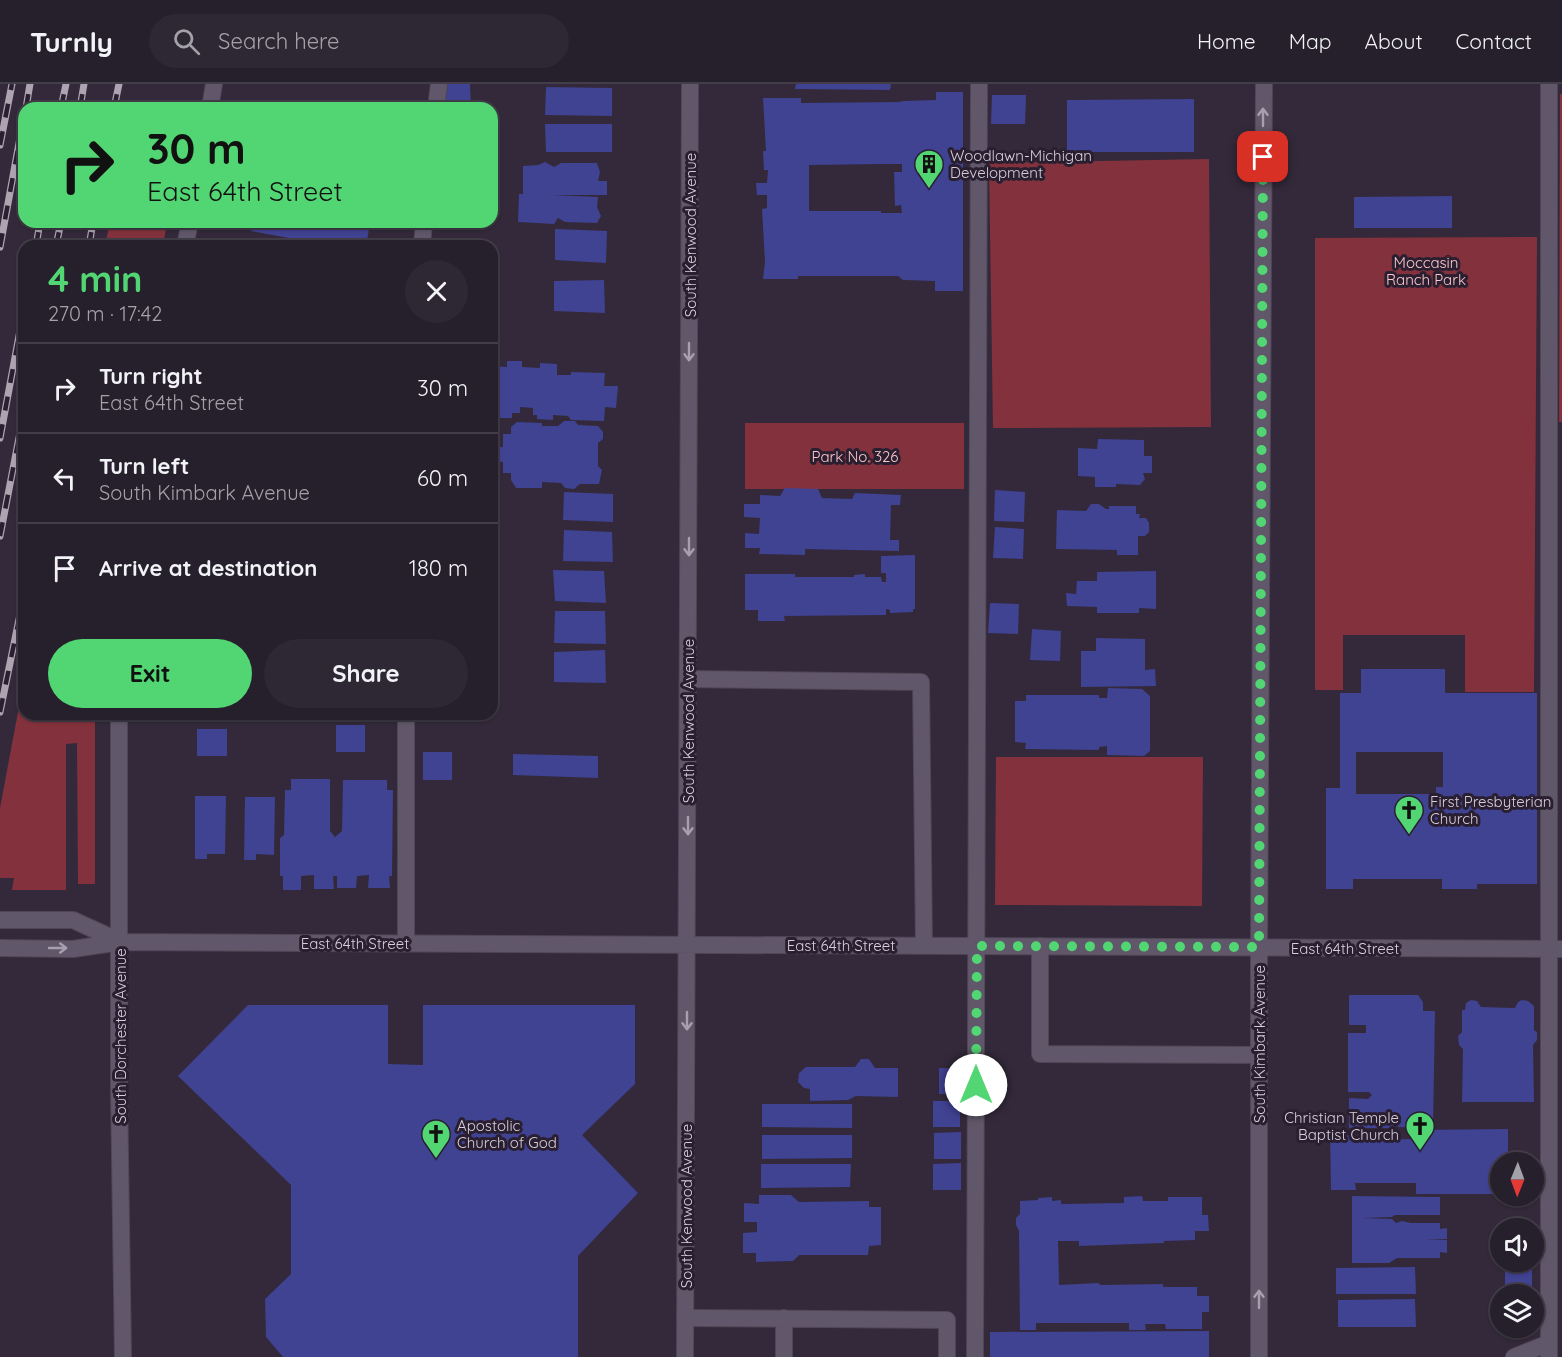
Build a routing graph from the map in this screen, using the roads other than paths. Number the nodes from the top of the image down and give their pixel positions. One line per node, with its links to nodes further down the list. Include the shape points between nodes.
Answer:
1 (214, 84): 7 (street)
2 (439, 84): 8 (street)
3 (690, 84): 9 (street, South Kenwood Avenue, one-way to 9)
4 (979, 84): 17 (street)
5 (1264, 84): 19 (street, South Kimbark Avenue, one-way to 5)
6 (1549, 84): 21 (street)
7 (211, 102)
8 (437, 102)
9 (688, 679): 15 (street, South Kenwood Avenue, one-way to 15); 16 (street, via 921,682)
10 (119, 720): 13 (street, South Dorchester Avenue)
11 (406, 720): 14 (street)
12 (0, 920): 13 (street, East 64th Street, via 73,920)
13 (120, 942): 14 (street, East 64th Street); 20 (street, East 64th Street, one-way to 13, via 73,948); 29 (street, South Dorchester Avenue)
14 (406, 943): 15 (street, East 64th Street)
15 (688, 945): 16 (street, East 64th Street); 26 (street, South Kenwood Avenue, one-way to 26)
16 (924, 945): 17 (street, East 64th Street)
17 (977, 946): 18 (street, East 64th Street); 33 (street)
18 (1040, 946): 19 (street, East 64th Street); 22 (street, via 1040,1054)
19 (1259, 947): 21 (street, East 64th Street); 22 (street, South Kimbark Avenue)
20 (0, 948)
21 (1555, 949): 23 (street)
22 (1259, 1055): 34 (street, South Kimbark Avenue, one-way to 22)
23 (1555, 1113): 24 (street)
24 (1555, 1256): 25 (street)
25 (1555, 1280): 28 (street)
26 (685, 1318): 27 (street); 30 (street, South Kenwood Avenue)
27 (784, 1318): 31 (street); 32 (street, via 947,1320)
28 (1549, 1350): 35 (street)
29 (123, 1357)
30 (685, 1357)
31 (784, 1357)
32 (947, 1357)
33 (975, 1357)
34 (1259, 1357)
35 (1514, 1357)

